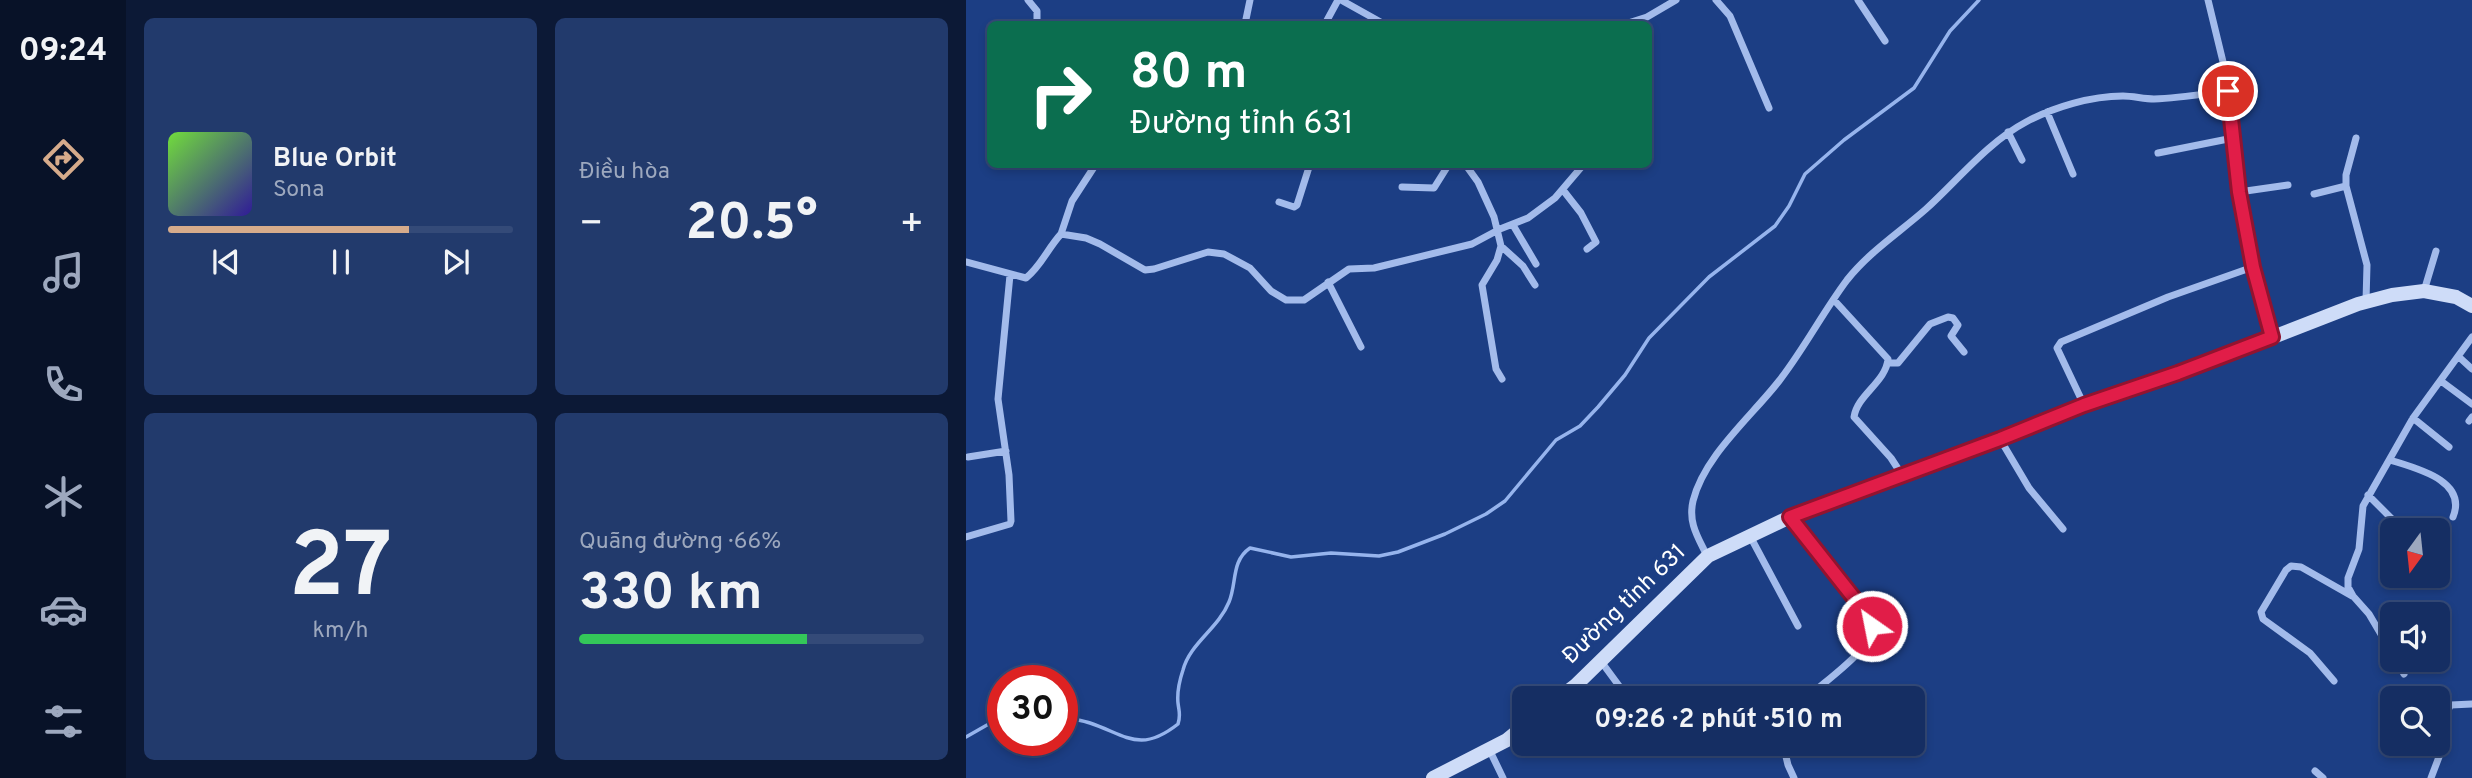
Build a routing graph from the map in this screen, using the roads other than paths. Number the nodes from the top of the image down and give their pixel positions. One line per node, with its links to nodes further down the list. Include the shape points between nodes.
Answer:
1 (1028, 0): 8 (street, via 1037,11)
2 (1250, 0): 9 (street)
3 (1339, 0): 10 (street); 11 (street)
4 (1676, 0): 12 (street)
5 (1716, 0): 15 (street, via 1730,16)
6 (1858, 0): 13 (street)
7 (2208, 0): 14 (street)
8 (1037, 21)
9 (1246, 21)
10 (1327, 21)
11 (1369, 21)
12 (1634, 21)
13 (1885, 41)
14 (2228, 91): 16 (street, via 2151,99 2103,97); 18 (street)
15 (1769, 108)
16 (2047, 112): 17 (street); 27 (street)
17 (2008, 132): 21 (street); 48 (street, via 1868,258)
18 (2234, 138): 20 (street); 32 (street)
19 (2356, 138): 29 (street)
20 (2158, 153)
21 (2022, 160)
22 (1093, 168): 37 (street, via 1072,201)
23 (1309, 168): 34 (street, via 1297,205)
24 (1446, 168): 30 (street, via 1434,188)
25 (1468, 168): 36 (street)
26 (1581, 168): 31 (street)
27 (2073, 174)
28 (2288, 185): 32 (street)
29 (2346, 186): 33 (street); 49 (street, via 2367,265)
30 (1402, 187)
31 (1563, 190): 35 (street); 39 (street, via 1596,242)
32 (2239, 192): 43 (street)
33 (2314, 194)
34 (1279, 202)
35 (1513, 225): 36 (street); 42 (street)
36 (1497, 230): 38 (street); 45 (street, via 1472,244 1374,268 1349,269)
37 (1060, 234): 44 (street, via 1036,271 1026,278); 45 (street, via 1093,241 1145,270 1208,252 1224,254 1251,268 1286,300 1304,300)
38 (1501, 246): 46 (street); 58 (street, via 1482,285 1496,369)
39 (1587, 249)
40 (2436, 251): 47 (street)
41 (966, 262): 44 (street)
42 (1536, 264)
43 (2253, 267): 51 (street); 61 (street, via 2061,342 2057,348)
44 (1010, 275): 65 (street, via 998,399)
45 (1328, 282): 53 (street)
46 (1535, 285)
47 (2424, 291): 49 (main road, Đường tỉnh 631); 50 (main road, Đường tỉnh 631, via 2456,297)
48 (1834, 300): 56 (street, via 1885,354); 76 (street, via 1801,352 1719,452 1702,480 1690,516)
49 (2366, 302): 51 (main road, Đường tỉnh 631)
50 (2472, 306)
51 (2272, 337): 61 (main road, Đường tỉnh 631)
52 (2472, 337): 55 (street)
53 (1361, 347)
54 (1964, 352): 56 (street, via 1951,336 1958,325 1948,317 1930,324 1898,363)
55 (2459, 357): 57 (street); 59 (street)
56 (1888, 363): 68 (street, via 1854,417)
57 (2472, 369)
58 (1502, 379)
59 (2441, 381): 60 (street); 62 (street)
60 (2472, 404)
61 (2084, 405): 63 (main road, Đường tỉnh 631)
62 (2413, 418): 64 (street); 67 (street)
63 (2000, 439): 68 (main road, Đường tỉnh 631); 73 (street, via 2029,488)
64 (2449, 447)
65 (1006, 451): 66 (street); 75 (street, via 1010,524)
66 (968, 457)
67 (2389, 460): 69 (street); 71 (street, via 2439,478 2456,499)
68 (1902, 475): 70 (main road, Đường tỉnh 631)
69 (2368, 495): 72 (street); 77 (street, via 2359,549 2348,578)
70 (1790, 517): 74 (main road, Đường tỉnh 631); 84 (street, via 1872,626 1859,652)
71 (2453, 517)
72 (2391, 518)
73 (2063, 529)
74 (1750, 536): 76 (main road, Đường tỉnh 631); 78 (street)
75 (966, 537)
76 (1708, 556): 80 (main road, Đường tỉnh 631)
77 (2353, 596): 79 (street); 81 (street, via 2291,566 2261,612 2263,619 2310,653)
78 (1798, 626)
79 (2380, 633)
80 (1601, 660): 82 (main road, Đường tỉnh 631); 83 (street)
81 (2333, 681)
82 (1572, 686)
83 (1620, 686)
84 (1821, 686)
85 (2472, 704): 95 (street, via 2451,705 2446,713 2442,749)
86 (1512, 736): 87 (main road)
87 (1489, 748): 91 (main road); 92 (street)
88 (1787, 756): 90 (street)
89 (2315, 771): 94 (street)
90 (1793, 776): 93 (street)
91 (1433, 778)
92 (1503, 778)
93 (1784, 778)
94 (2323, 778)
95 (2431, 778)

